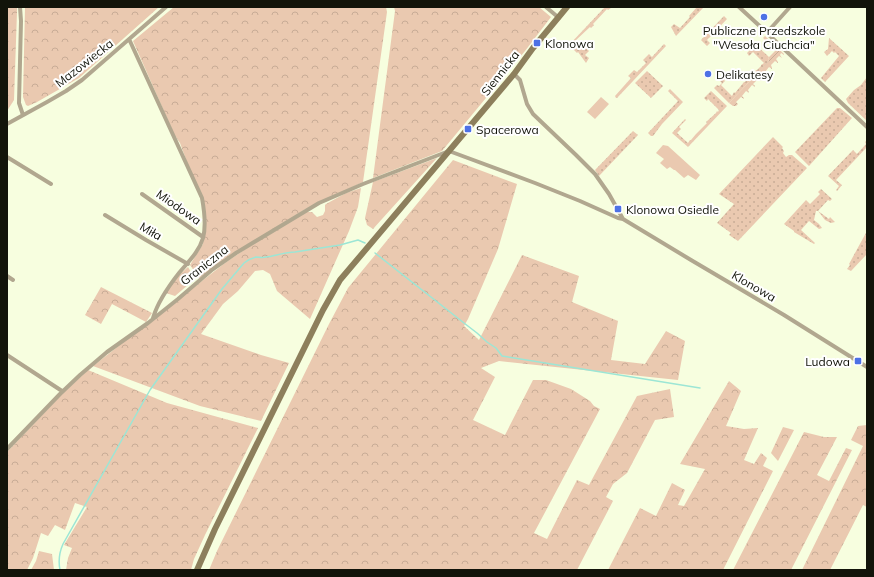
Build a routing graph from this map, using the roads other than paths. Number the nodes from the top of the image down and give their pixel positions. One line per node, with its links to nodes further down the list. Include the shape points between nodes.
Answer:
1 (20, 7): 11 (street, via 19,102)
2 (166, 7): 9 (street, Mazowiecka)
3 (546, 7): 7 (street)
4 (567, 7): 7 (main road, Siennicka)
5 (739, 7): 8 (street)
6 (790, 7): 8 (street)
7 (559, 18): 10 (main road, Siennicka)
8 (769, 32): 13 (street, via 769,35)
9 (129, 39): 11 (street, Mazowiecka, via 82,80); 20 (street, via 202,198)
10 (514, 74): 14 (main road, Siennicka); 19 (street, Klonowa, via 520,80 531,112 595,174)
11 (23, 114): 12 (street, Mazowiecka)
12 (7, 124)
13 (867, 127)
14 (449, 151): 19 (street); 24 (street, Graniczna, via 319,203 236,253); 29 (main road, Siennicka, via 335,287)
15 (7, 157): 16 (street)
16 (51, 184)
17 (142, 194): 20 (street, Miodowa)
18 (105, 215): 21 (street, Miła)
19 (623, 219): 26 (street, Klonowa)
20 (203, 237): 21 (street, via 197,252)
21 (188, 264): 24 (street, via 168,287)
22 (7, 276): 23 (street)
23 (13, 280)
24 (153, 318): 27 (street, Graniczna, via 107,352)
25 (7, 355): 27 (street)
26 (867, 367)
27 (62, 391): 28 (street, Graniczna)
28 (7, 449)
29 (197, 570)

